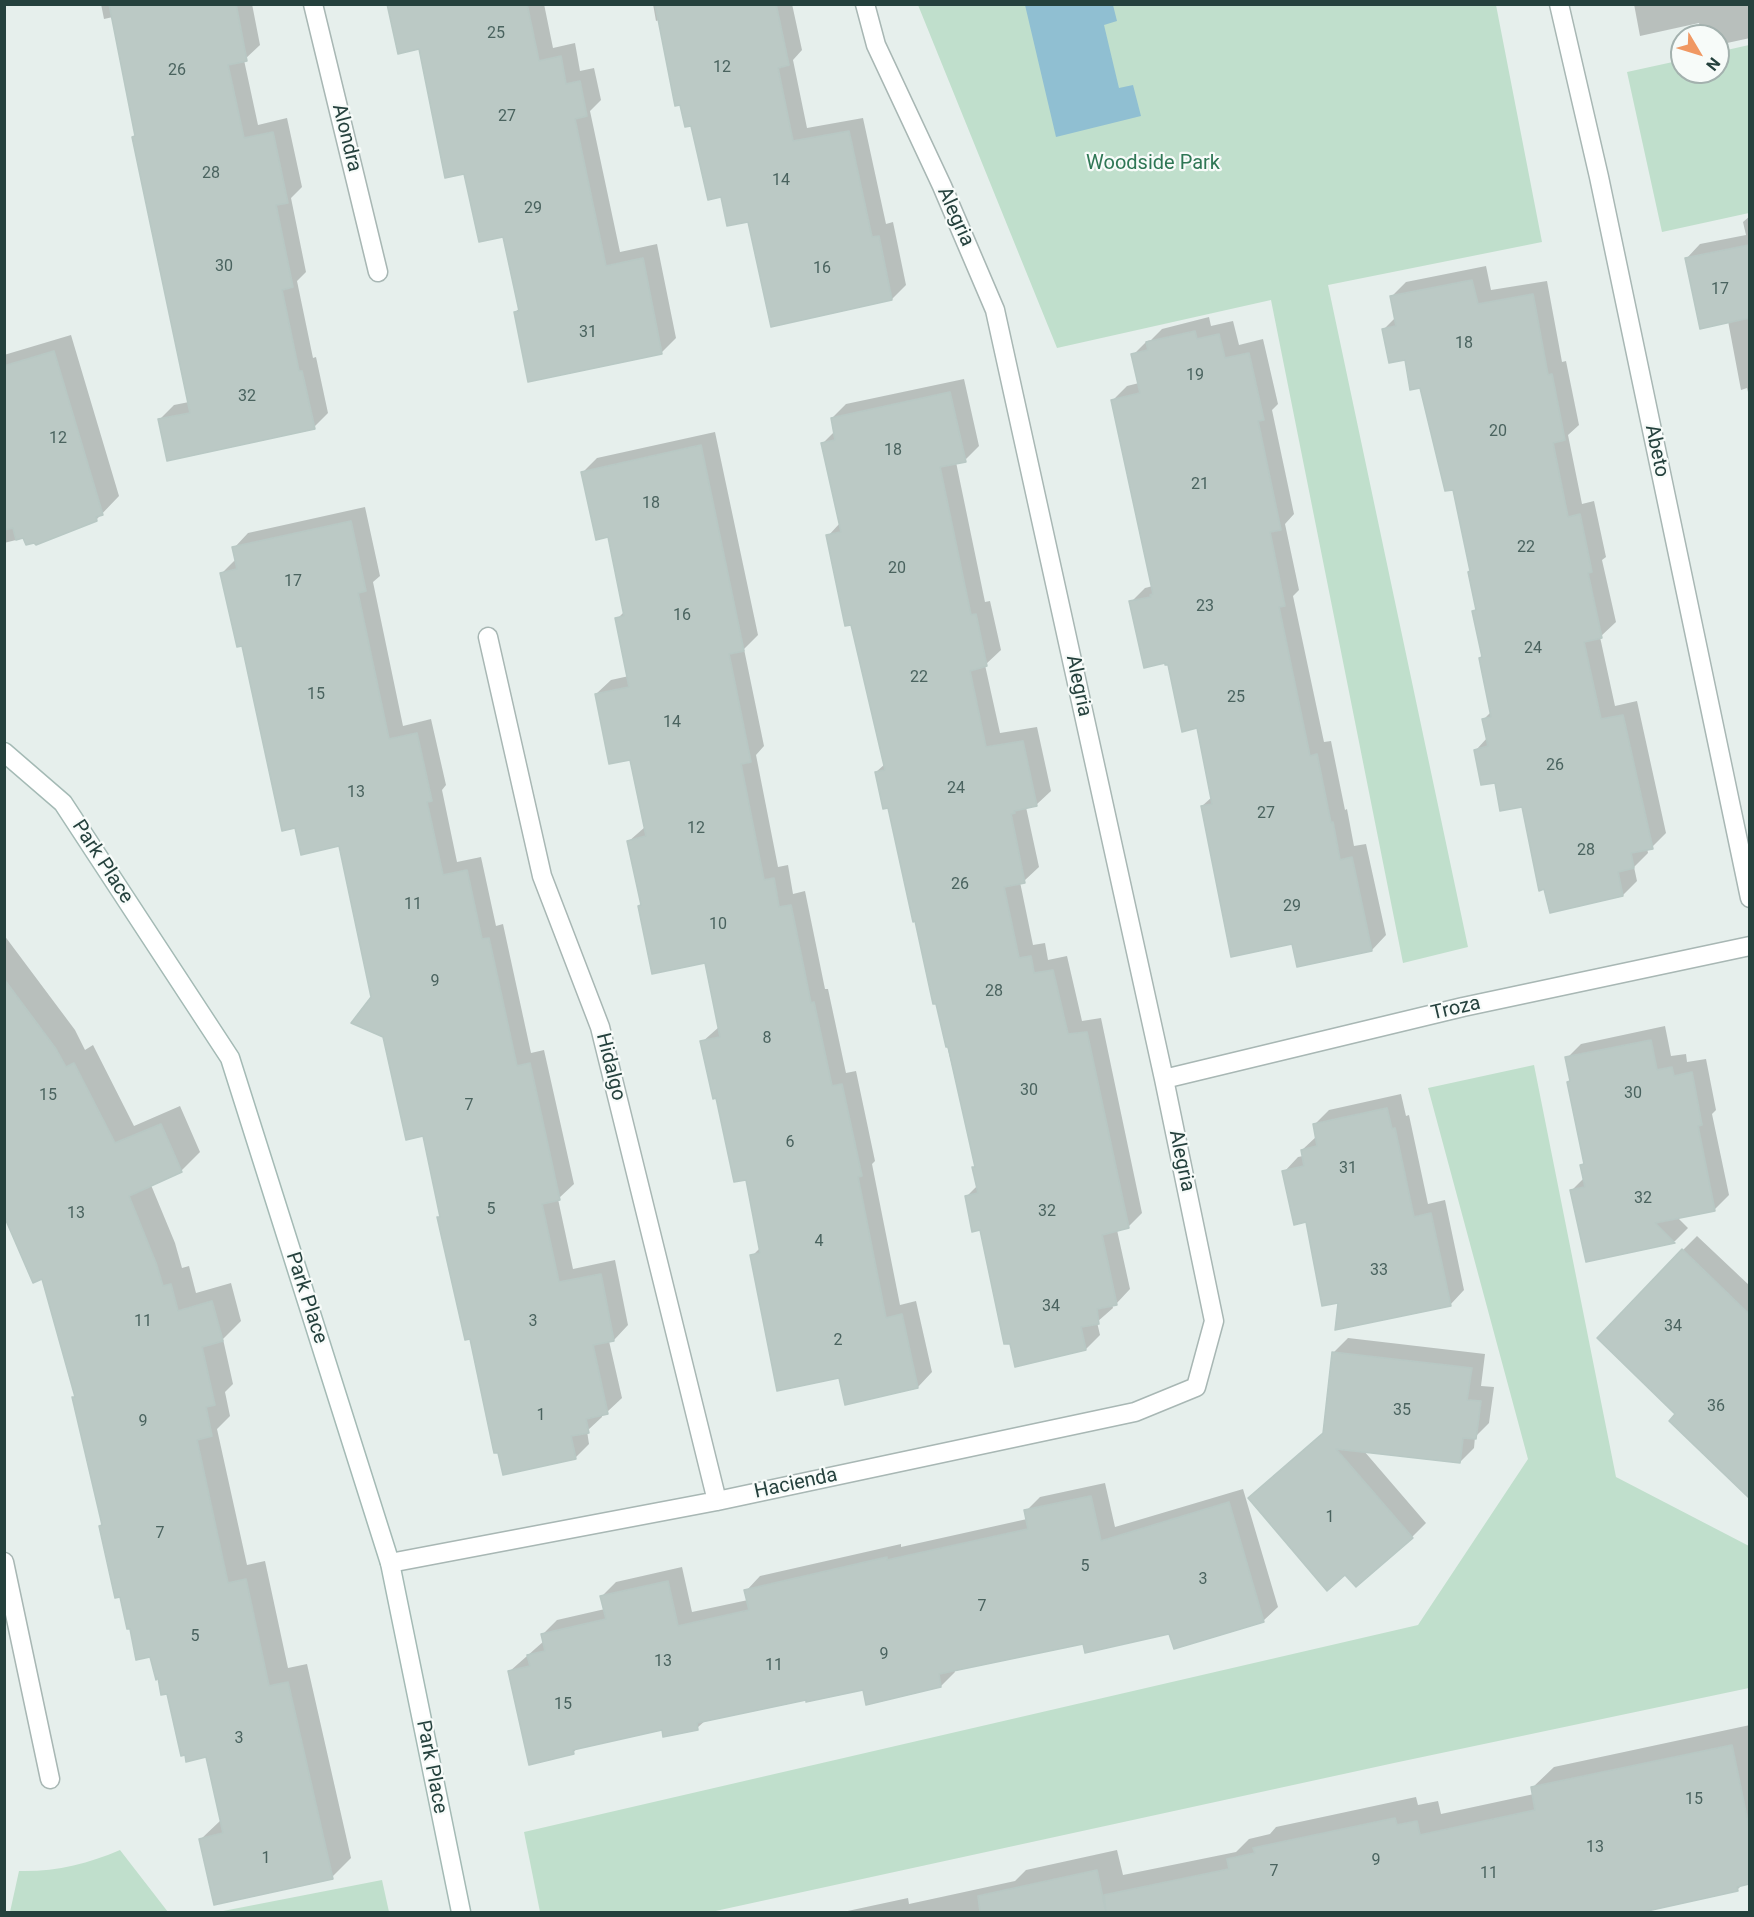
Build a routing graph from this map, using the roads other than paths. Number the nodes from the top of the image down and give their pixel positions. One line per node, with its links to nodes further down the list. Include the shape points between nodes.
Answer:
1 (313, 4): 4 (street, Alondra)
2 (865, 4): 9 (street, Alegria, via 876,45 995,310)
3 (1559, 4): 7 (street, Abeto, via 1604,200)
4 (378, 272)
5 (488, 638): 11 (street, Hidalgo, via 542,876 600,1027)
6 (4, 752): 13 (street, Park Place, via 63,803 230,1058)
7 (1749, 898)
8 (1749, 946): 9 (street, Troza, via 1463,1007)
9 (1164, 1079): 10 (street, Alegria, via 1214,1321)
10 (1196, 1387): 11 (street, Hacienda, via 1135,1412)
11 (717, 1501): 13 (street, Hacienda)
12 (4, 1562): 14 (street)
13 (390, 1563): 15 (street, Park Place)
14 (50, 1779)
15 (460, 1912)

